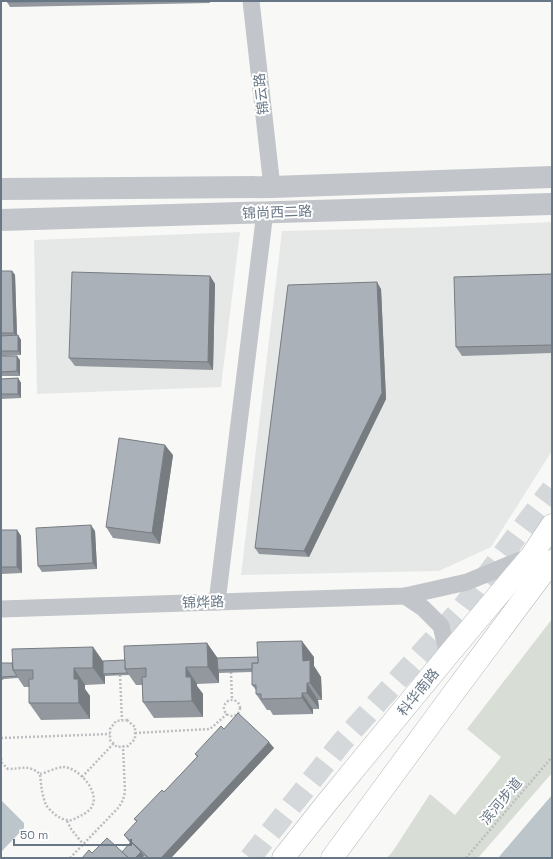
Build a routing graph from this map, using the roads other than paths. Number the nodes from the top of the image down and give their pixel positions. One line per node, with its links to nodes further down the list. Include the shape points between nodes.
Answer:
1 (251, 1): 3 (street, 锦云路)
2 (552, 177): 3 (street)
3 (272, 187): 4 (street)
4 (1, 189)
5 (552, 204): 6 (street, 锦尚西二路)
6 (265, 212): 7 (street, 锦尚西二路); 11 (street)
7 (1, 220)
8 (552, 525): 9 (main road, 科华南路)
9 (542, 558): 10 (street, 锦烨路, via 467,582); 13 (main road, 科华南路); 15 (main road, 科华南路, via 452,695)
10 (406, 596): 11 (street, 锦烨路); 13 (street, via 441,626)
11 (217, 602): 12 (street, 锦烨路)
12 (1, 609)
13 (448, 655): 14 (main road, 科华南路)
14 (283, 858)
15 (332, 858)

